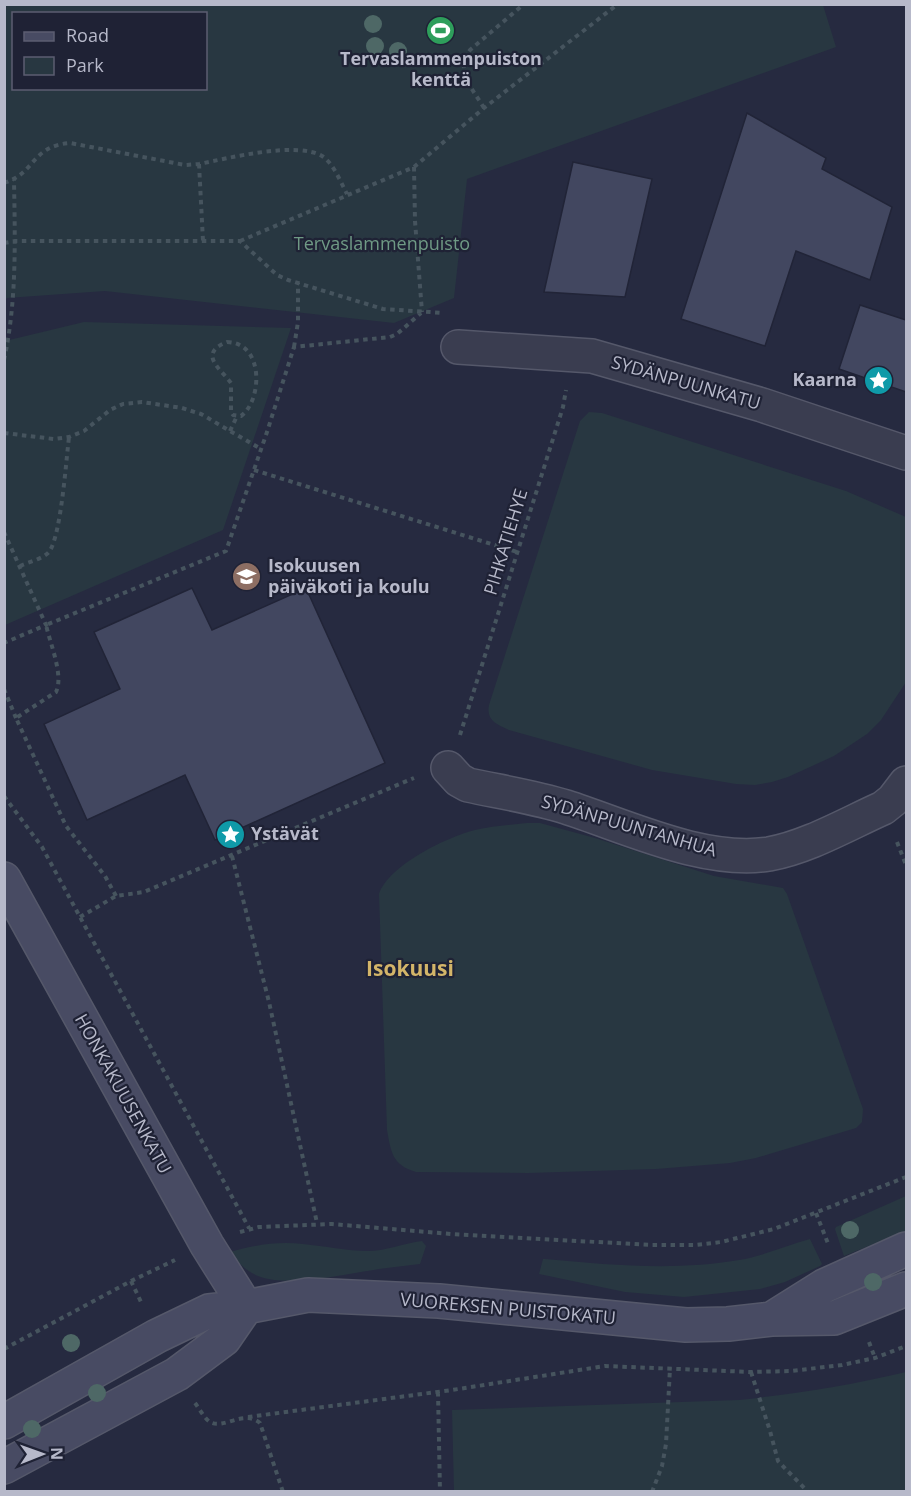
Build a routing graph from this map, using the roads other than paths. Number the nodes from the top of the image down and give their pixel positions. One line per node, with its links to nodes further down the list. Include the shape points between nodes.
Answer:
1 (458, 347): 2 (street, SYDÄNPUUNKATU, via 592,356)
2 (906, 453)
3 (448, 768): 4 (street, SYDÄNPUUNTANHUA, via 468,786 563,806 687,847 734,855 799,846 883,808)
4 (906, 783)
5 (4, 879): 8 (main road, HONKAKUUSENKATU, via 207,1245)
6 (906, 1249): 9 (main road, VUOREKSEN PUISTOKATU, via 825,1286)
7 (906, 1289): 9 (main road, VUOREKSEN PUISTOKATU, via 834,1318)
8 (246, 1307): 9 (main road, VUOREKSEN PUISTOKATU, via 308,1295 340,1295 439,1300 686,1325); 10 (main road, VUOREKSEN PUISTOKATU, via 209,1311); 11 (main road, via 224,1339 177,1374)
9 (771, 1319)
10 (4, 1422)
11 (4, 1467)

